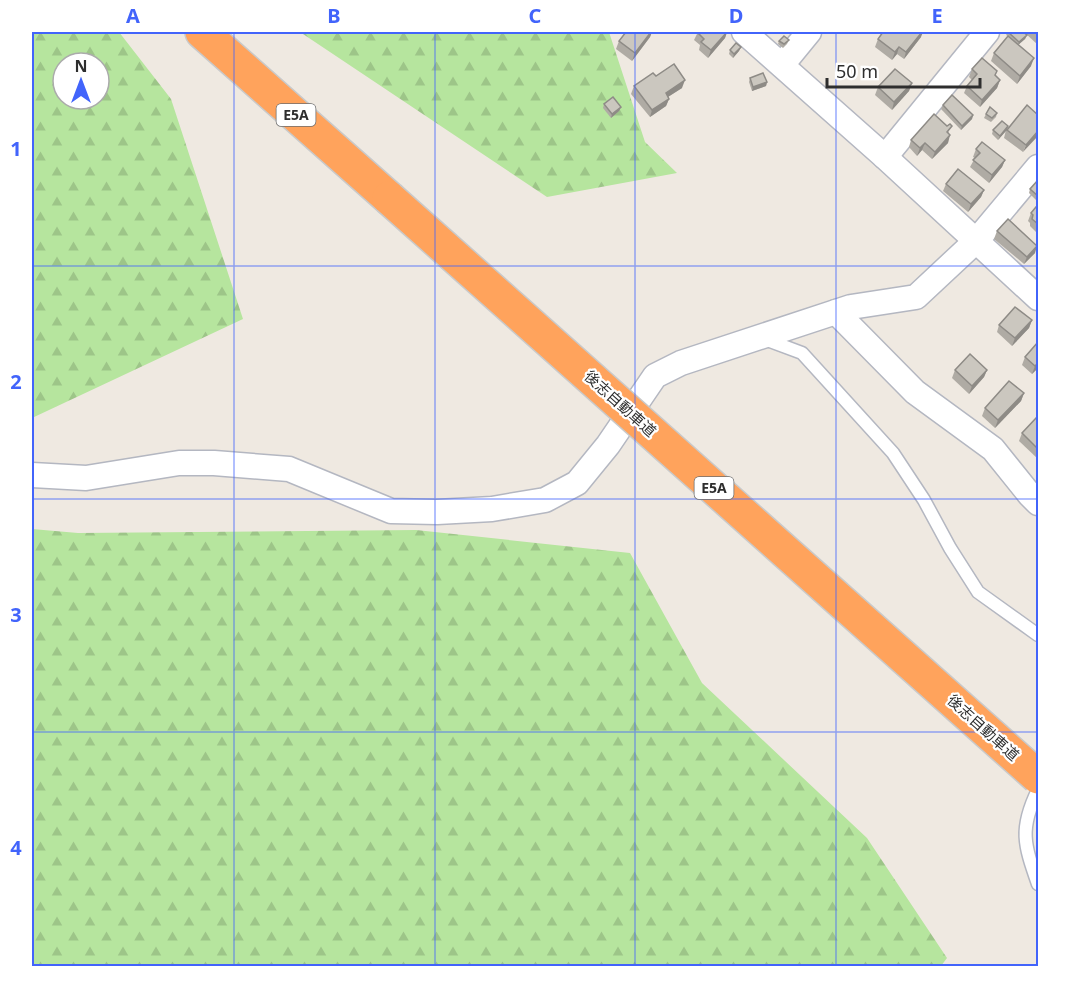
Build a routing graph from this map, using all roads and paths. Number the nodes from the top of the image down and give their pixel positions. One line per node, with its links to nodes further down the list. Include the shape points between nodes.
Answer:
1 (202, 32): 9 (highway, 後志自動車道 / E5A)
2 (228, 32): 9 (highway, 後志自動車道 / E5A)
3 (744, 32): 6 (street)
4 (809, 32): 6 (street)
5 (987, 32): 7 (street)
6 (782, 65): 7 (street)
7 (885, 157): 10 (street)
8 (1038, 167): 10 (street)
9 (394, 193): 17 (highway, 後志自動車道 / E5A); 18 (highway, 後志自動車道 / E5A, bridge)
10 (977, 240): 11 (street); 12 (street, via 916,297)
11 (1038, 298)
12 (836, 312): 13 (street); 15 (street, via 915,392 993,449)
13 (759, 336): 14 (street, via 655,376 577,483 545,501 492,509 391,511 289,469 214,464 179,464 86,478); 16 (lane, via 802,353 893,453 978,592)
14 (32, 475)
15 (1038, 503)
16 (1038, 635)
17 (1038, 761)
18 (1038, 777)
19 (1038, 790): 20 (lane, via 1028,812 1024,837)
20 (1038, 884)

